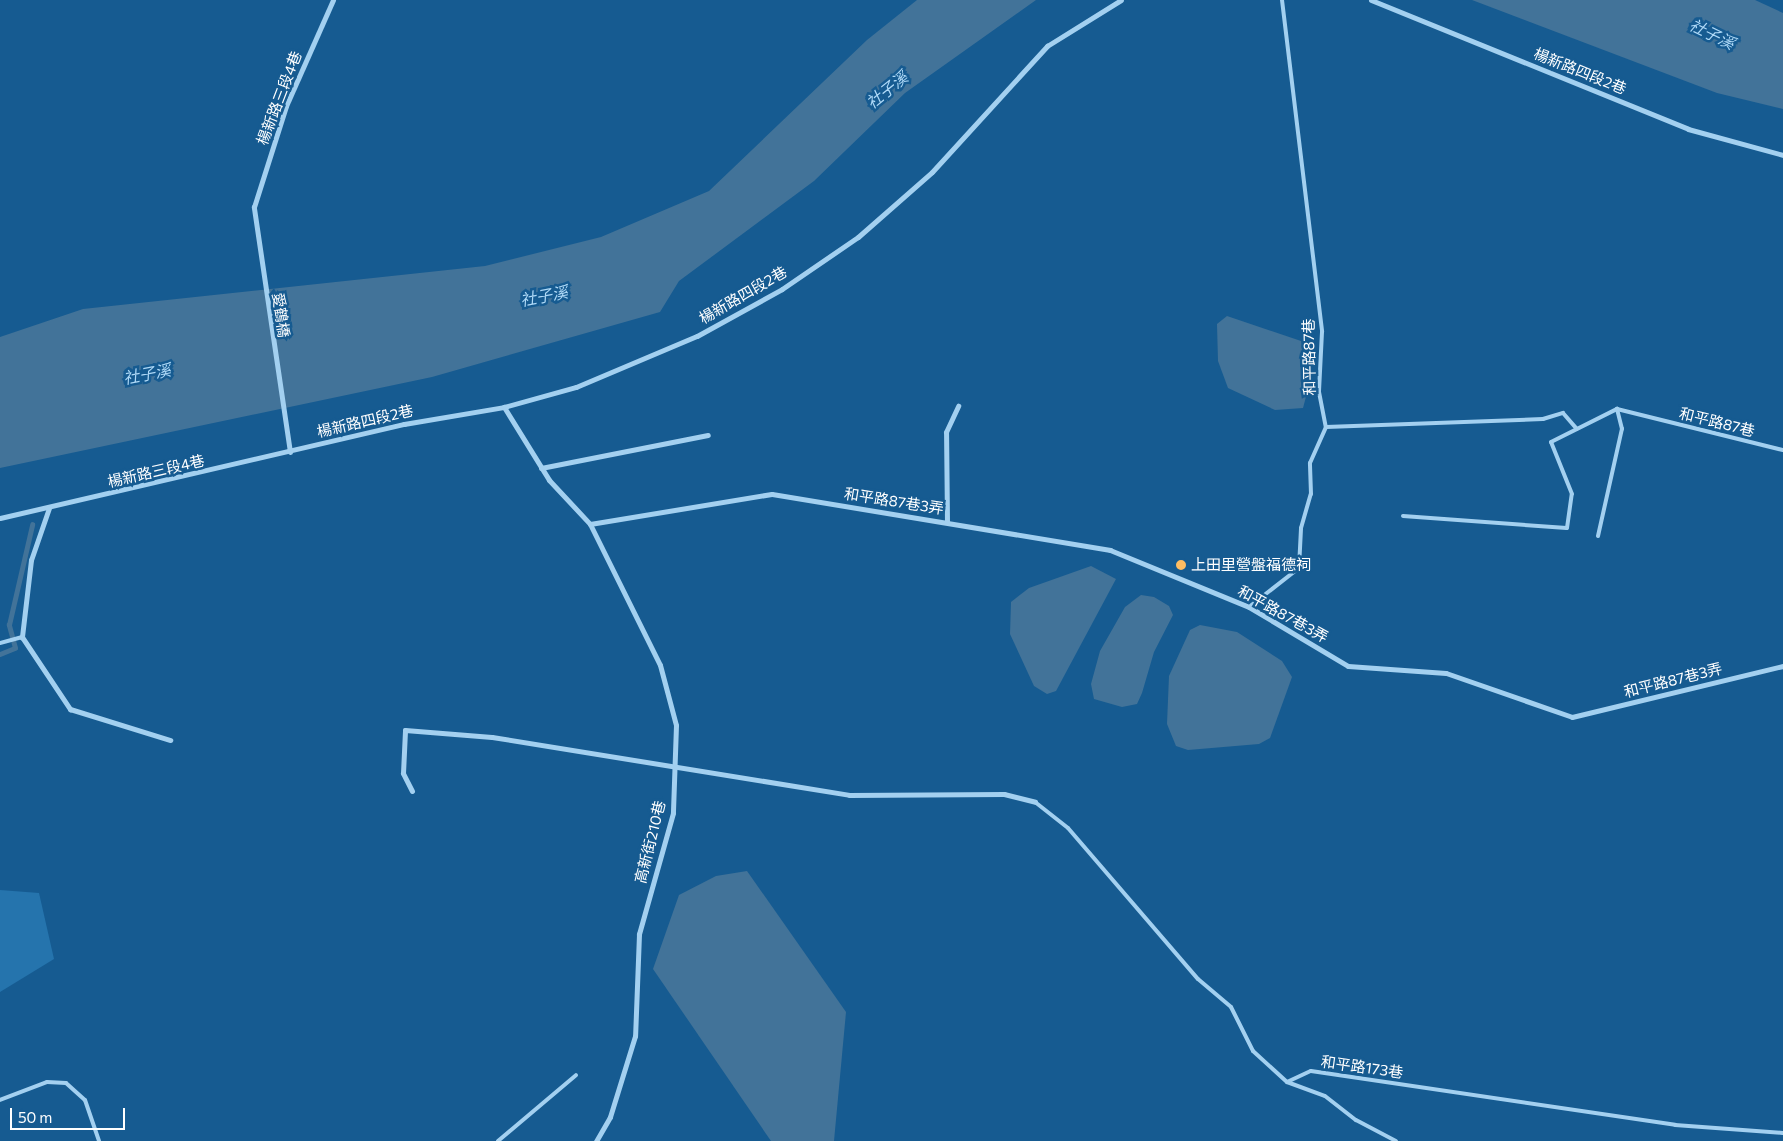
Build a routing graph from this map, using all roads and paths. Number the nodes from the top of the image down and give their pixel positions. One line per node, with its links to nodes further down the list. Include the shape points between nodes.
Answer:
1 (333, 0): 6 (street, 楊新路三段4巷, via 286,106)
2 (1120, 0): 8 (street, 楊新路四段2巷, via 1047,46 932,172 858,237 782,289 697,336 576,387)
3 (1282, 0): 10 (lane, 和平路87巷, via 1319,304 1319,392)
4 (1371, 0): 5 (street, 楊新路四段2巷, via 1688,129)
5 (1783, 154)
6 (254, 208): 14 (street, 愛鶴橋, via 283,425)
7 (958, 406): 19 (street, via 946,432)
8 (504, 407): 14 (street, 楊新路四段2巷, via 404,424); 15 (street, 高新街210巷)
9 (1617, 409): 11 (lane); 13 (lane, 和平路87巷); 21 (lane, via 1622,429)
10 (1326, 426): 11 (lane, via 1543,419 1563,412); 22 (lane, via 1310,463 1311,494 1301,528 1299,568)
11 (1577, 429): 17 (lane, via 1551,442 1572,494 1566,528)
12 (708, 435): 15 (street)
13 (1783, 450)
14 (290, 452): 16 (street, 楊新路三段4巷)
15 (541, 468): 20 (street, 高新街210巷)
16 (49, 508): 18 (street, 楊新路三段4巷); 23 (street, via 31,560)
17 (1403, 516)
18 (0, 518)
19 (947, 522): 20 (street, 和平路87巷3弄, via 772,494); 22 (street, 和平路87巷3弄, via 1110,550)
20 (590, 524): 27 (street, 高新街210巷, via 660,664 676,725)
21 (1598, 536)
22 (1249, 607): 25 (street, 和平路87巷3弄, via 1348,666 1446,673 1572,717)
23 (22, 637): 24 (lane); 26 (street, via 70,709)
24 (0, 643)
25 (1783, 666)
26 (170, 740)
27 (677, 768): 28 (street, via 492,737 405,730 403,773); 29 (street, via 849,795 1004,794); 36 (street, 高新街210巷, via 673,813 639,934 635,1036 610,1117)
28 (412, 791)
29 (1035, 802): 31 (lane, via 1068,828 1198,979 1231,1007 1253,1051)
30 (576, 1076): 35 (lane)
31 (1287, 1082): 33 (lane, 和平路173巷, via 1312,1072 1675,1126); 37 (lane, via 1325,1096 1356,1120)
32 (0, 1100): 34 (lane, via 46,1082 66,1083 85,1100)
33 (1783, 1133)
34 (99, 1141)
35 (498, 1141)
36 (596, 1141)
37 (1396, 1141)

